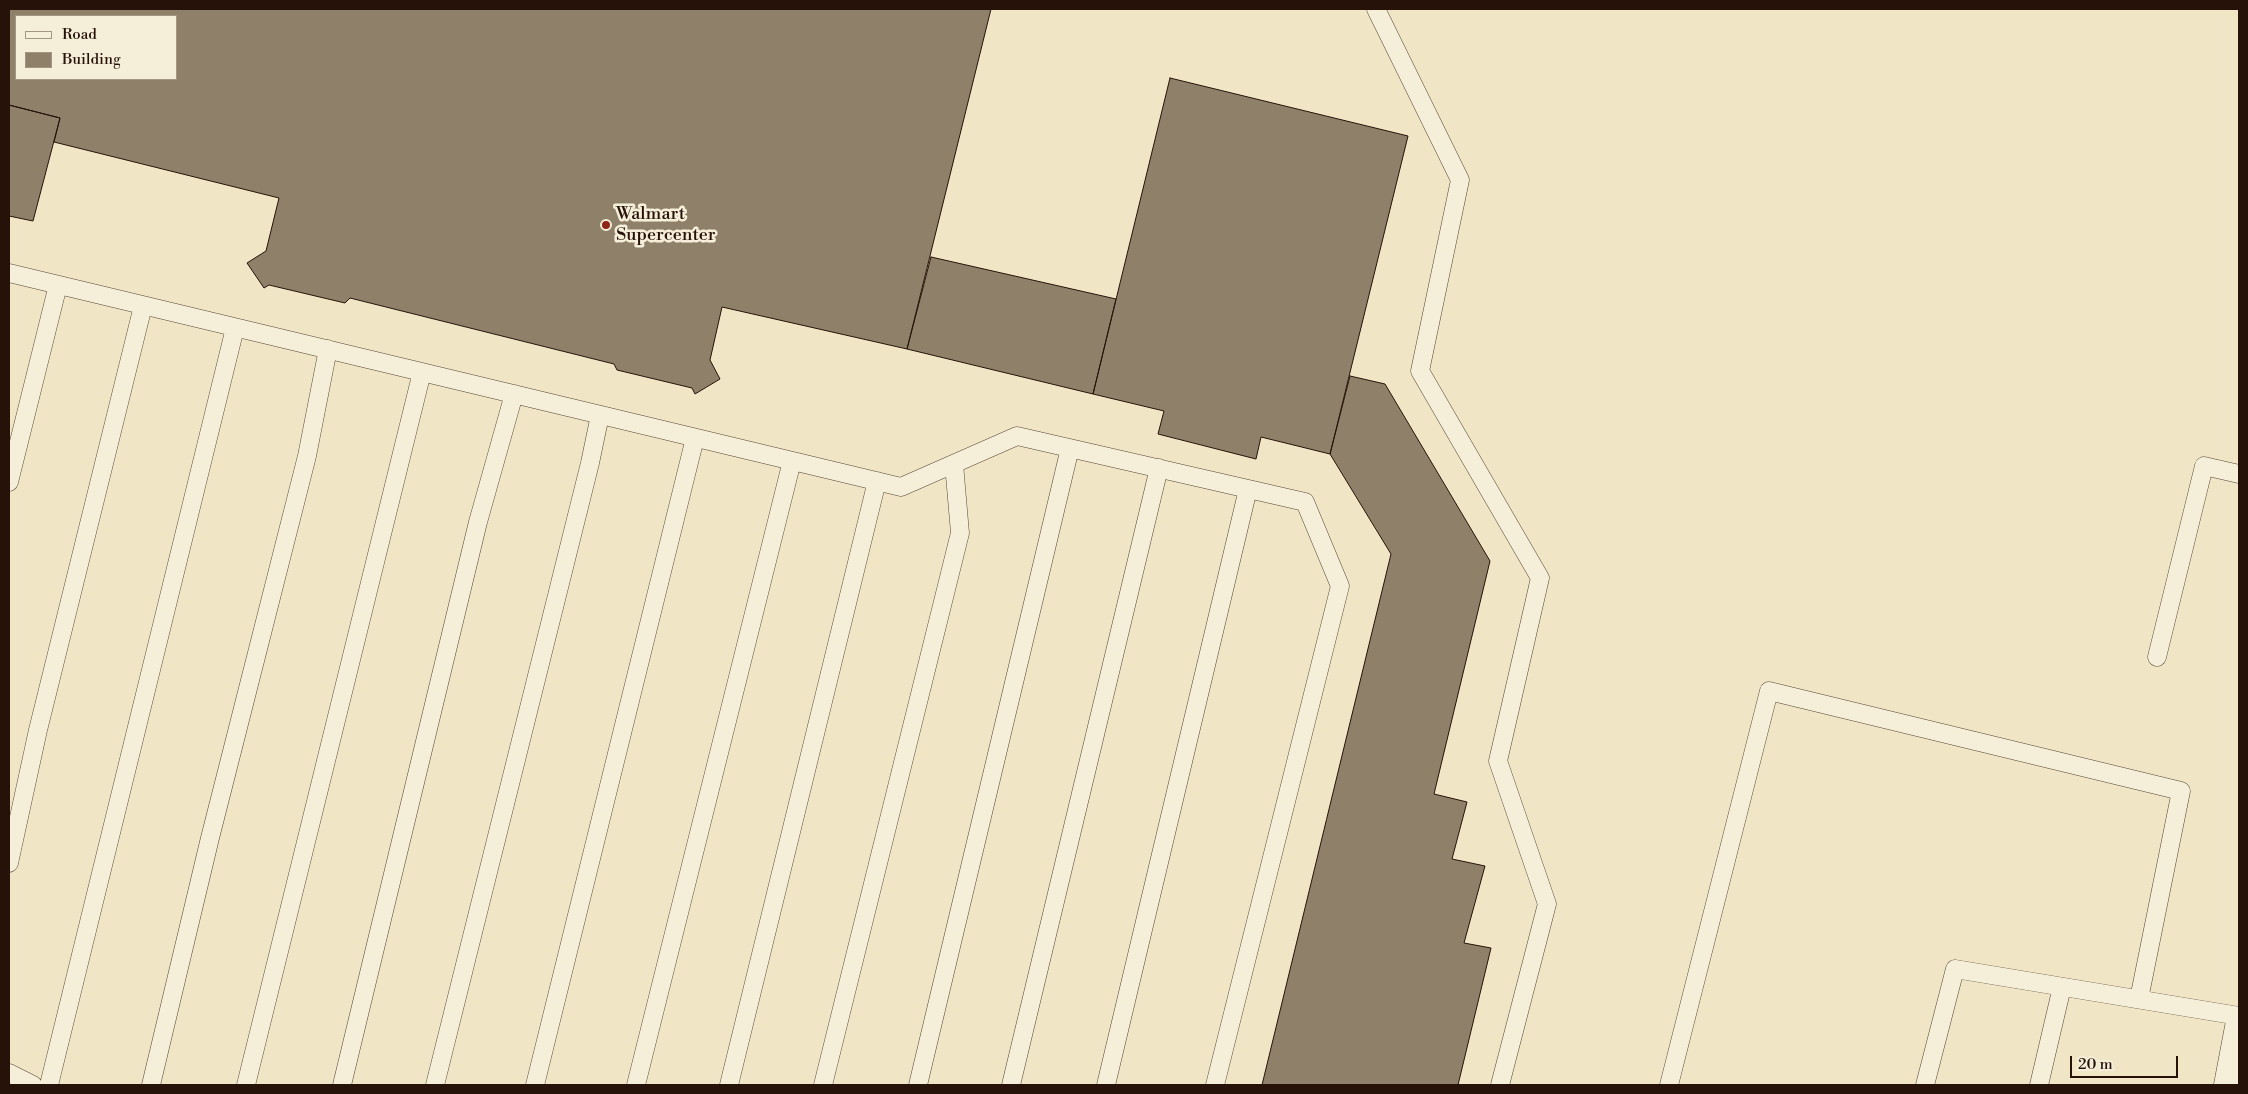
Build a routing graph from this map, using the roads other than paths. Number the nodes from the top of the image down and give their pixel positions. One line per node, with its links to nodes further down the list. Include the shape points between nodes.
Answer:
1 (1376, 9): 40 (lane, via 1460,180 1420,371 1540,578 1498,760 1547,904)
2 (9, 273): 3 (lane)
3 (58, 285): 4 (lane); 17 (lane)
4 (144, 306): 5 (lane); 20 (lane, via 38,730)
5 (235, 328): 6 (lane); 27 (lane)
6 (328, 350): 7 (lane); 28 (lane, via 307,456)
7 (422, 372): 8 (lane); 29 (lane)
8 (514, 394): 9 (lane); 30 (lane, via 478,522)
9 (600, 415): 10 (lane); 31 (lane)
10 (695, 438): 12 (lane); 32 (lane)
11 (1070, 448): 13 (lane, via 1017,436); 14 (lane); 36 (lane)
12 (792, 461): 16 (lane); 33 (lane)
13 (954, 464): 16 (lane, via 901,487); 35 (lane, via 960,533)
14 (1159, 468): 18 (lane); 37 (lane)
15 (2239, 474): 19 (lane, via 2204,466)
16 (877, 481): 34 (lane)
17 (9, 482)
18 (1248, 489): 38 (lane); 39 (lane, via 1305,502 1340,586)
19 (2157, 657)
20 (9, 863)
21 (2062, 986): 22 (lane); 42 (lane, via 1955,969); 43 (lane)
22 (2139, 999): 23 (lane); 41 (lane, via 2181,791 1769,691)
23 (2239, 1016)
24 (2239, 1027): 44 (street)
25 (9, 1073): 26 (lane)
26 (33, 1085)
27 (49, 1085)
28 (150, 1085)
29 (246, 1085)
30 (342, 1085)
31 (435, 1085)
32 (535, 1085)
33 (636, 1085)
34 (730, 1085)
35 (823, 1085)
36 (918, 1085)
37 (1011, 1085)
38 (1106, 1085)
39 (1215, 1085)
40 (1500, 1085)
41 (1669, 1085)
42 (1926, 1085)
43 (2039, 1085)
44 (2228, 1085)

